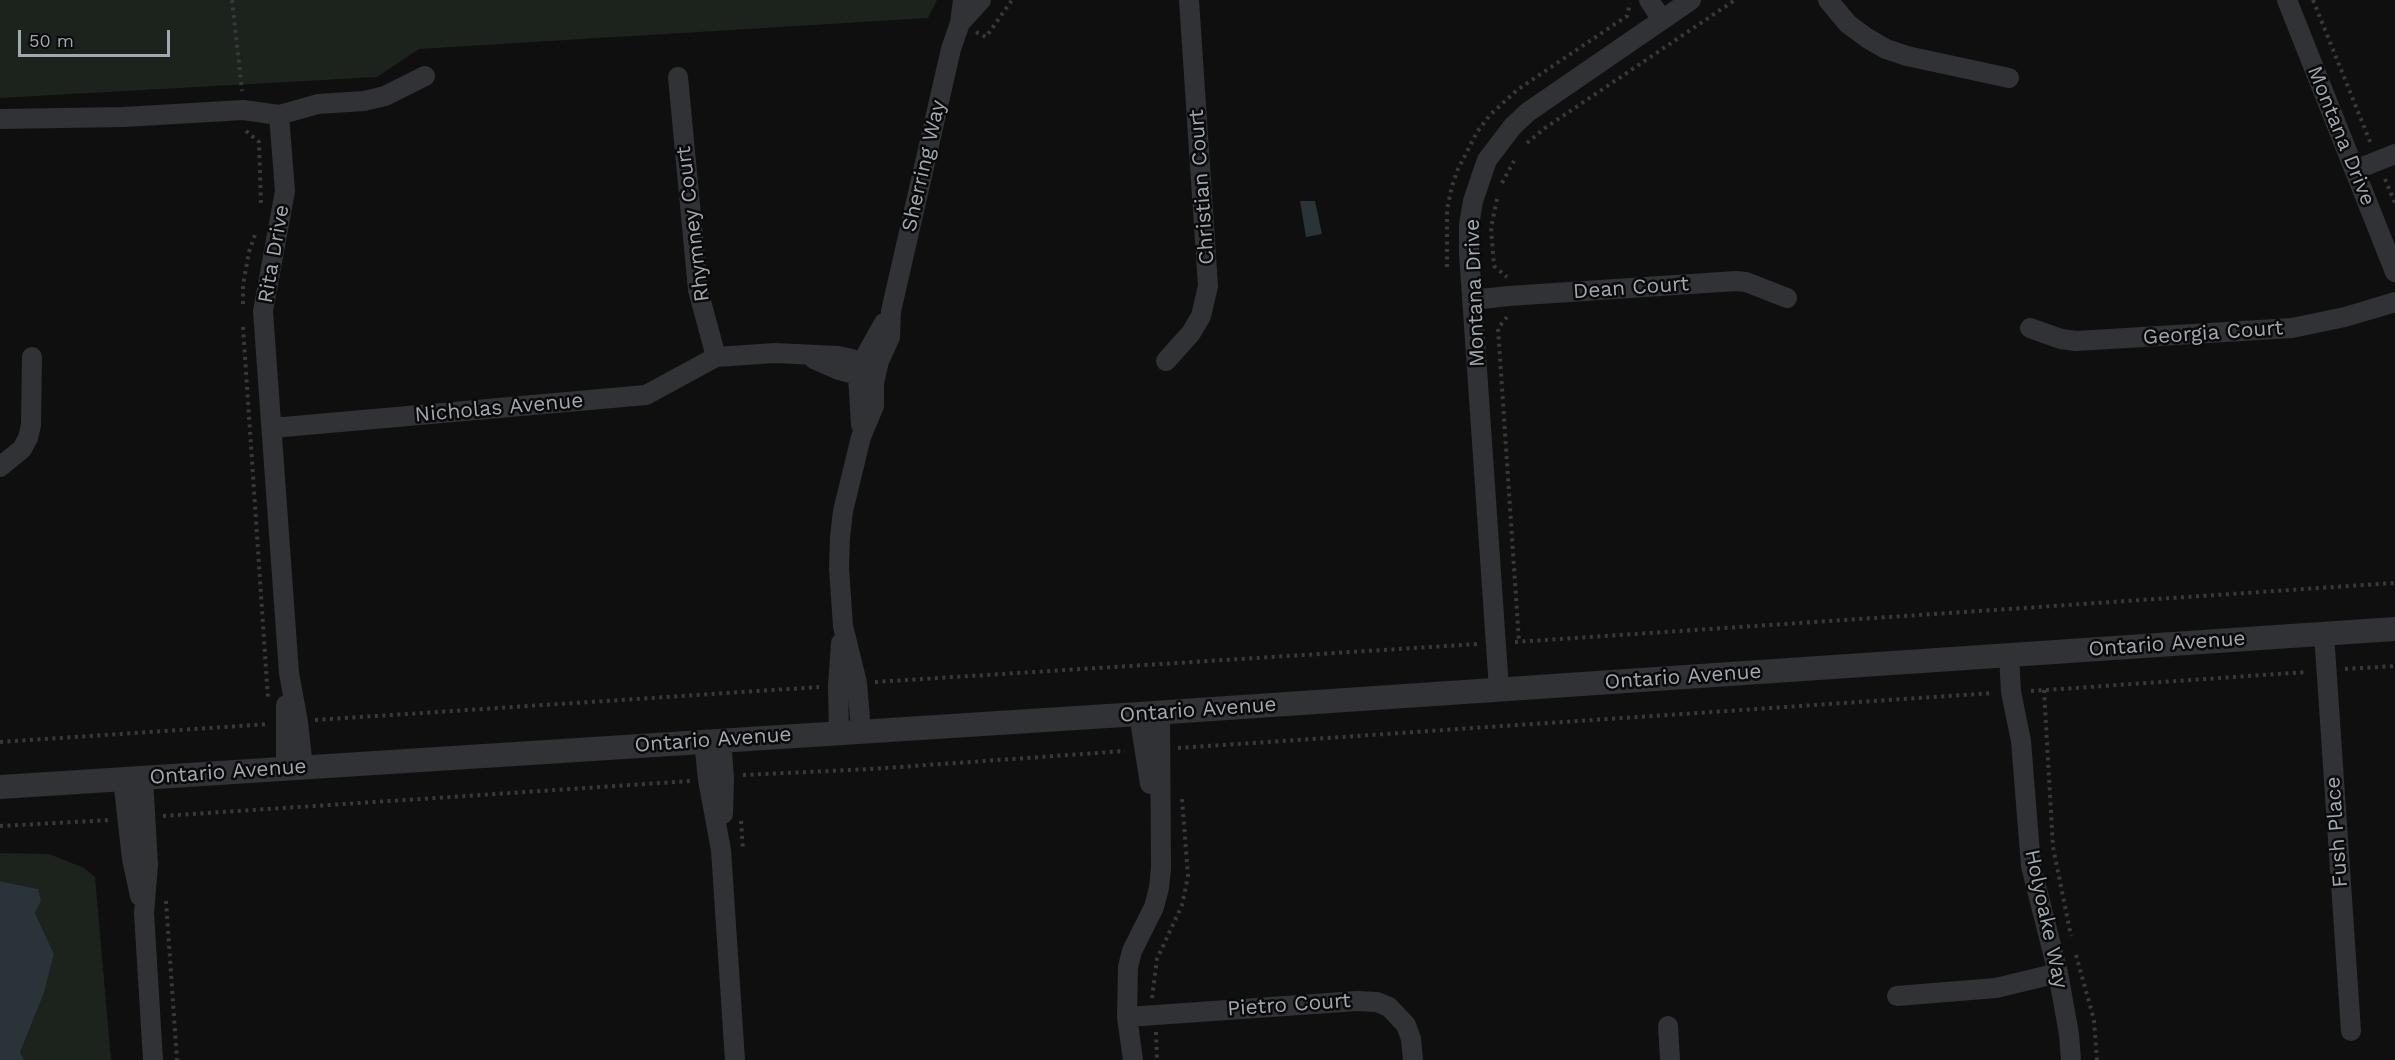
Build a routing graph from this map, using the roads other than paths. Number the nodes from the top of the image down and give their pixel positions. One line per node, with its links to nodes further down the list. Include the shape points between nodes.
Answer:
1 (963, 0): 9 (street, Sherring Way)
2 (981, 0): 9 (street, Sherring Way)
3 (1189, 0): 24 (street, Christian Court, via 1208,286 1201,316)
4 (1649, 0): 8 (street)
5 (1691, 0): 8 (street, Montana Drive)
6 (1828, 0): 12 (street, via 1848,24 1886,49)
7 (2287, 0): 16 (street, Montana Drive)
8 (1667, 10): 19 (street, Montana Drive, via 1528,112 1500,140 1487,160 1473,201 1469,225)
9 (960, 23): 25 (street, Sherring Way, via 891,311 890,338 879,361)
10 (425, 76): 13 (street, via 385,96 318,104)
11 (678, 76): 23 (street, Rhymney Court, via 698,290)
12 (2009, 78)
13 (279, 115): 14 (street, via 243,110); 26 (street, Rita Drive, via 285,191 263,311)
14 (0, 119)
15 (2386, 157): 16 (street)
16 (2355, 170): 17 (street, Montana Drive)
17 (2395, 272)
18 (1787, 298): 19 (street, Dean Court, via 1736,281)
19 (1473, 300): 31 (street, Montana Drive)
20 (2395, 303): 21 (street, Georgia Court, via 2292,328 2076,341)
21 (2030, 328)
22 (32, 357): 27 (street, via 28,438 15,458)
23 (716, 357): 25 (street, via 800,354 839,370); 26 (street, Nicholas Avenue, via 646,395)
24 (1166, 361)
25 (865, 371): 33 (street, Sherring Way, via 874,406 861,437 840,537)
26 (272, 428): 35 (street, Rita Drive)
27 (0, 467)
28 (2395, 629): 29 (street, Ontario Avenue)
29 (2324, 633): 30 (street, Ontario Avenue); 42 (street, Fush Place)
30 (2016, 655): 31 (street, Ontario Avenue); 38 (street, Holyoake Way, via 2031,866)
31 (1499, 689): 32 (street, Ontario Avenue)
32 (1150, 713): 33 (street, Ontario Avenue); 40 (street, via 1161,868 1154,907 1132,951)
33 (850, 731): 34 (street, Ontario Avenue)
34 (713, 740): 35 (street, Ontario Avenue); 45 (street)
35 (295, 767): 36 (street, Ontario Avenue)
36 (133, 778): 37 (street, Ontario Avenue); 44 (street, via 136,818 148,866 144,913)
37 (0, 787)
38 (2058, 973): 39 (street, via 1996,988); 48 (street, Holyoake Way)
39 (1897, 996)
40 (1127, 1017): 43 (street); 46 (street, Pietro Court, via 1377,1002 1394,1011 1406,1025 1412,1039)
41 (1668, 1026): 47 (street)
42 (2351, 1031)
43 (1132, 1058)
44 (153, 1060)
45 (735, 1060)
46 (1413, 1060)
47 (1670, 1060)
48 (2071, 1060)

